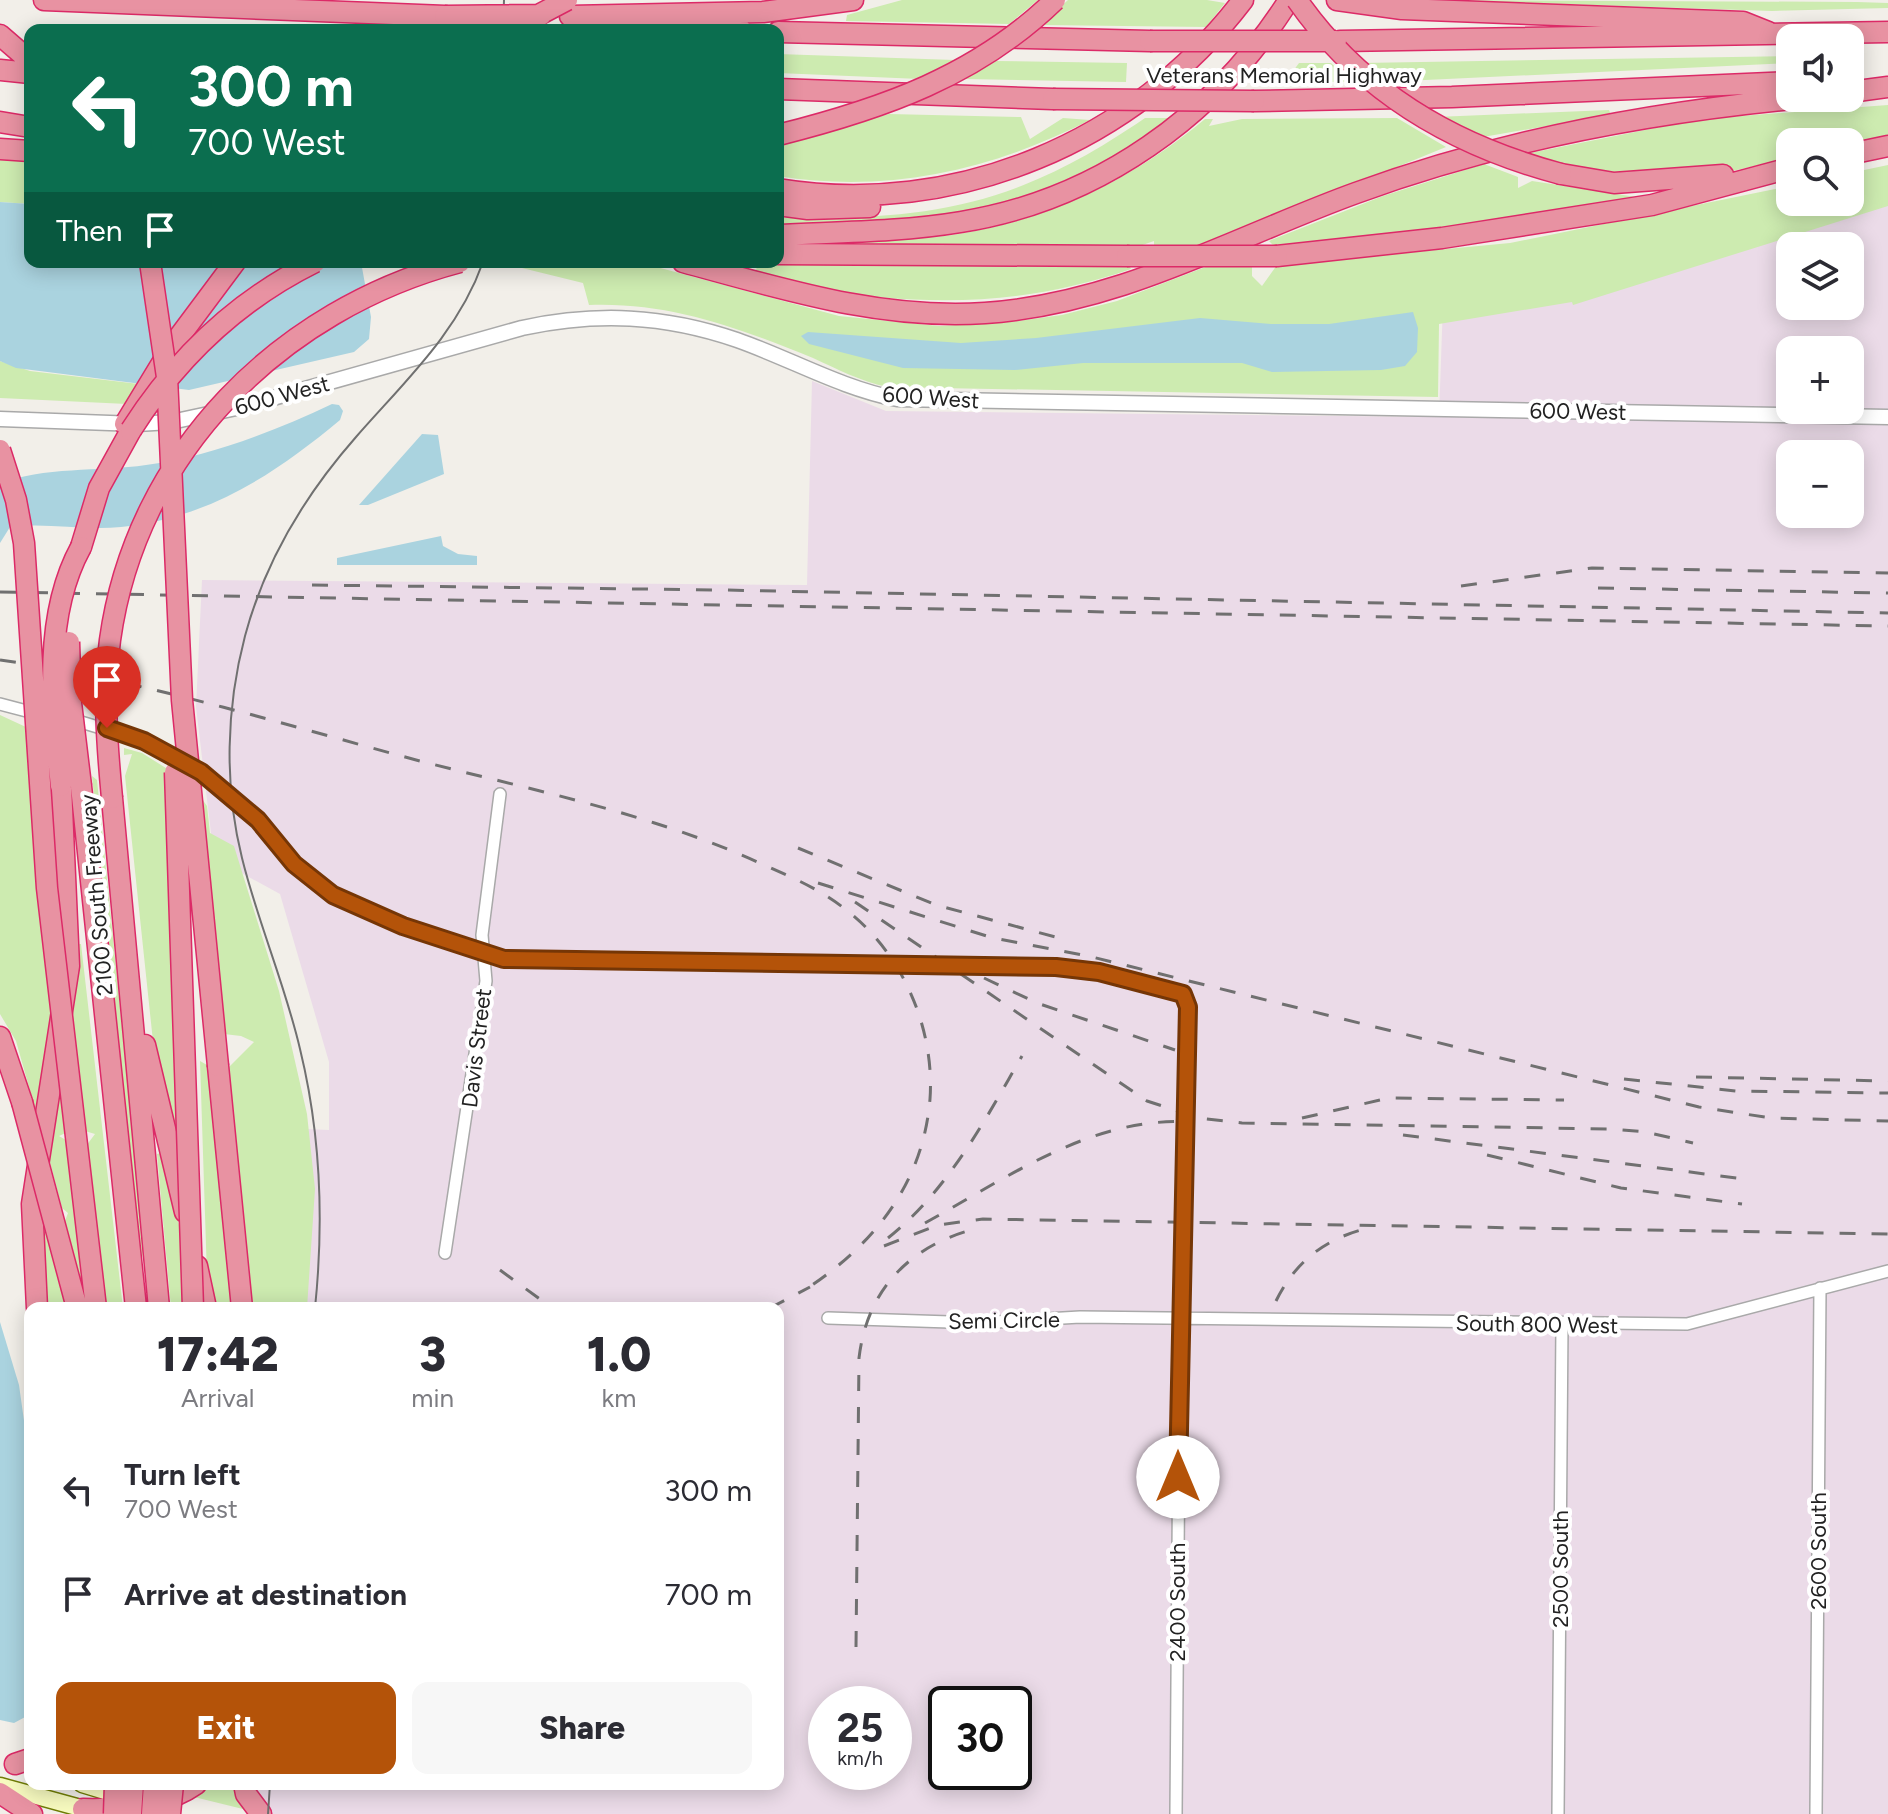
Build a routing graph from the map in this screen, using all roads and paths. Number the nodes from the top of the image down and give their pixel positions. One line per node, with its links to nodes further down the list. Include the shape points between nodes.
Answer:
1 (44, 0): 8 (highway, bridge, via 445,16 541,15)
2 (853, 0): 8 (highway, via 763,12)
3 (1055, 0): 27 (highway, bridge, via 998,48 929,88 861,114)
4 (1243, 0): 34 (highway, via 1190,61 1111,121 1043,157)
5 (1289, 0): 37 (highway, via 1217,91 1161,139 1084,184 1020,208 964,221)
6 (1297, 0): 32 (highway, bridge, via 1371,80 1442,130 1503,158 1614,183)
7 (1337, 0): 15 (highway, via 1402,9 1743,22)
8 (568, 8): 9 (highway, bridge); 10 (highway)
9 (526, 24)
10 (694, 24)
11 (784, 32): 16 (highway, Veterans Memorial Highway, bridge, via 1150,41)
12 (1888, 32): 13 (highway, Veterans Memorial Highway)
13 (1864, 33)
14 (0, 35): 17 (highway)
15 (1776, 35)
16 (1776, 36)
17 (24, 56)
18 (0, 70): 19 (highway)
19 (24, 71)
20 (1888, 77): 21 (highway)
21 (1864, 78)
22 (1776, 83): 24 (highway, Veterans Memorial Highway, bridge, via 1254,101)
23 (1888, 87): 25 (highway)
24 (784, 89)
25 (1864, 90)
26 (1776, 101): 43 (highway, via 1660,114 1506,146 1357,193 1140,282 1027,309 939,314 871,309)
27 (784, 133)
28 (1888, 146): 31 (highway)
29 (0, 149): 30 (highway)
30 (24, 151)
31 (1864, 151)
32 (1776, 169)
33 (1776, 171): 38 (highway, bridge, via 1652,205 1442,238 1277,256)
34 (970, 182): 35 (highway, via 864,195); 36 (highway, via 911,203 842,210)
35 (784, 189)
36 (784, 205)
37 (784, 244)
38 (784, 244)
39 (151, 268): 48 (highway, bridge, via 167,377)
40 (231, 268): 46 (highway, via 153,376 125,424)
41 (305, 268): 46 (highway, bridge, via 211,333 164,383)
42 (442, 268): 52 (highway, 2100 South Freeway, bridge, via 372,292 295,336 233,390 180,457 145,520 114,615 106,700)
43 (705, 268)
44 (1888, 417): 45 (street, 600 West, via 897,399 850,387 738,341 670,320 610,316 522,328 171,422)
45 (0, 419)
46 (119, 447): 50 (highway, 2100 South Freeway, bridge, via 99,488 81,547 69,614)
47 (0, 450): 60 (highway, bridge, via 24,543 47,888)
48 (177, 572): 63 (highway, bridge, via 173,679); 65 (highway, bridge, via 183,716)
49 (0, 704): 53 (street, via 89,723 161,750 201,772 258,820 294,864 333,895)
50 (71, 786): 58 (highway, via 69,966 32,1204); 61 (highway, 2100 South Freeway)
51 (500, 794): 53 (street, Davis Street, via 483,920)
52 (121, 911): 62 (highway, 2100 South Freeway); 64 (highway, via 147,1058)
53 (484, 954): 55 (street, Davis Street, via 486,981); 67 (street, 2400 South, via 504,959 1056,967 1099,972 1183,994 1188,1007)
54 (0, 1037): 59 (highway, bridge)
55 (445, 1253)
56 (1888, 1271): 57 (street, South 800 West)
57 (1820, 1288): 68 (street, South 800 West, via 1687,1324); 85 (street, 2600 South)
58 (37, 1302)
59 (76, 1302)
60 (95, 1302)
61 (135, 1302)
62 (158, 1302)
63 (193, 1302)
64 (205, 1302)
65 (241, 1302)
66 (828, 1318): 67 (street, Semi Circle, via 980,1323)
67 (1180, 1319): 68 (street, South 800 West); 83 (street, 2400 South)
68 (1562, 1324): 84 (street, 2500 South)
69 (0, 1786): 77 (main road)
70 (119, 1790): 76 (highway, bridge)
71 (119, 1790): 76 (highway)
72 (172, 1790): 80 (highway, bridge)
73 (188, 1790): 76 (highway)
74 (245, 1790): 82 (highway)
75 (0, 1793): 78 (highway)
76 (139, 1808): 77 (highway); 81 (main road)
77 (83, 1809): 79 (main road)
78 (32, 1814)
79 (104, 1814)
80 (170, 1814)
81 (184, 1814)
82 (261, 1814)
83 (1176, 1814)
84 (1558, 1814)
85 (1816, 1814)

